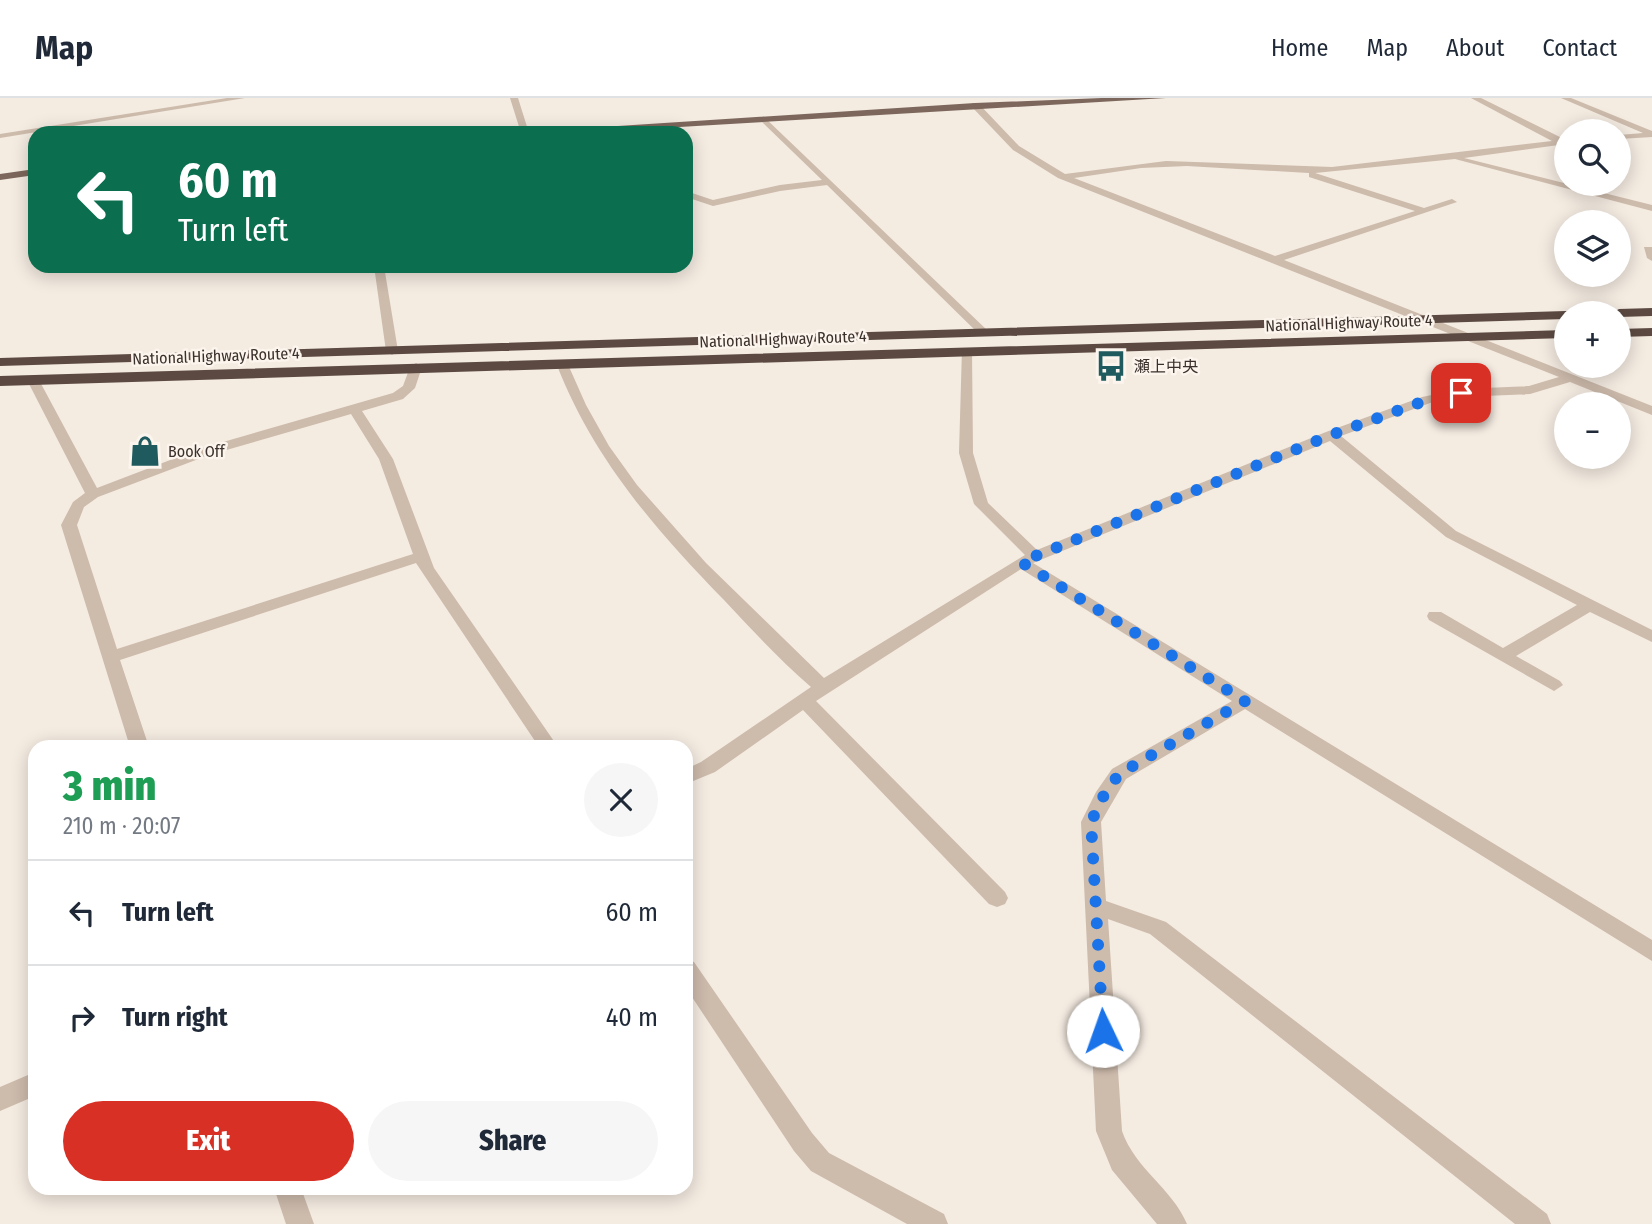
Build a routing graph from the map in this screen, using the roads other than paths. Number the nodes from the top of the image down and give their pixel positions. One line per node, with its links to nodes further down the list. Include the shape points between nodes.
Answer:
1 (241, 98): 8 (street)
2 (514, 98): 9 (street)
3 (1163, 98): 6 (main road)
4 (1475, 98): 15 (street)
5 (1565, 98): 12 (street)
6 (972, 101): 7 (main road); 21 (street, via 1016,148)
7 (763, 118): 10 (main road); 22 (street)
8 (63, 126)
9 (523, 126)
10 (645, 126)
11 (28, 132): 13 (street)
12 (1652, 134): 14 (street)
13 (0, 136)
14 (1631, 136)
15 (1554, 138)
16 (1554, 144): 17 (street)
17 (1454, 158): 18 (street); 25 (street)
18 (1299, 170): 21 (street, via 1165,164); 26 (street)
19 (28, 174): 20 (main road)
20 (0, 177)
21 (1065, 177): 27 (street)
22 (828, 182): 23 (street, via 713,203); 34 (street)
23 (693, 196)
24 (1452, 202): 26 (street)
25 (1652, 208)
26 (1424, 211): 27 (street)
27 (1274, 260): 32 (street)
28 (380, 273): 38 (street)
29 (1652, 312): 30 (highway)
30 (1631, 313)
31 (1554, 315): 32 (highway, National Highway Route 4)
32 (1428, 320): 34 (highway, National Highway Route 4); 37 (street)
33 (1652, 332): 35 (highway)
34 (984, 333): 38 (highway, National Highway Route 4)
35 (1631, 333)
36 (1554, 334): 37 (highway, National Highway Route 4)
37 (1470, 337): 39 (highway, National Highway Route 4); 43 (street)
38 (392, 351): 40 (highway, National Highway Route 4)
39 (966, 352): 41 (highway, National Highway Route 4); 51 (street, via 965,453 981,504)
40 (0, 362)
41 (562, 363): 42 (highway, National Highway Route 4); 58 (street, via 571,394 614,462 670,534)
42 (416, 367): 44 (highway, National Highway Route 4); 46 (street, via 409,388 398,396)
43 (1570, 379): 47 (street); 48 (street, via 1530,390 1461,393 1427,400)
44 (33, 380): 45 (highway, National Highway Route 4); 49 (street)
45 (0, 381)
46 (354, 409): 49 (street, via 204,452); 50 (street, via 386,459)
47 (1652, 411)
48 (1331, 435): 51 (street); 52 (street, via 1451,534)
49 (93, 494): 56 (street, via 78,505 69,525)
50 (422, 556): 56 (street); 62 (street)
51 (1028, 559): 58 (street); 60 (street)
52 (1590, 605): 54 (street); 55 (street)
53 (1435, 616): 55 (street)
54 (1652, 637)
55 (1503, 656): 57 (street)
56 (110, 657): 61 (street)
57 (1555, 685)
58 (823, 687): 59 (street)
59 (804, 700): 63 (street); 64 (street)
60 (1245, 701): 65 (street, via 1119,774 1091,822); 66 (street)
61 (137, 740)
62 (545, 740)
63 (693, 774)
64 (996, 898)
65 (1096, 906): 73 (street, via 1113,1150 1128,1176); 74 (street, via 1158,928)
66 (1652, 952)
67 (693, 979): 72 (street, via 820,1162)
68 (28, 1087): 69 (street)
69 (0, 1099)
70 (290, 1195): 71 (street)
71 (300, 1224)
72 (934, 1224)
73 (1173, 1224)
74 (1536, 1224)

